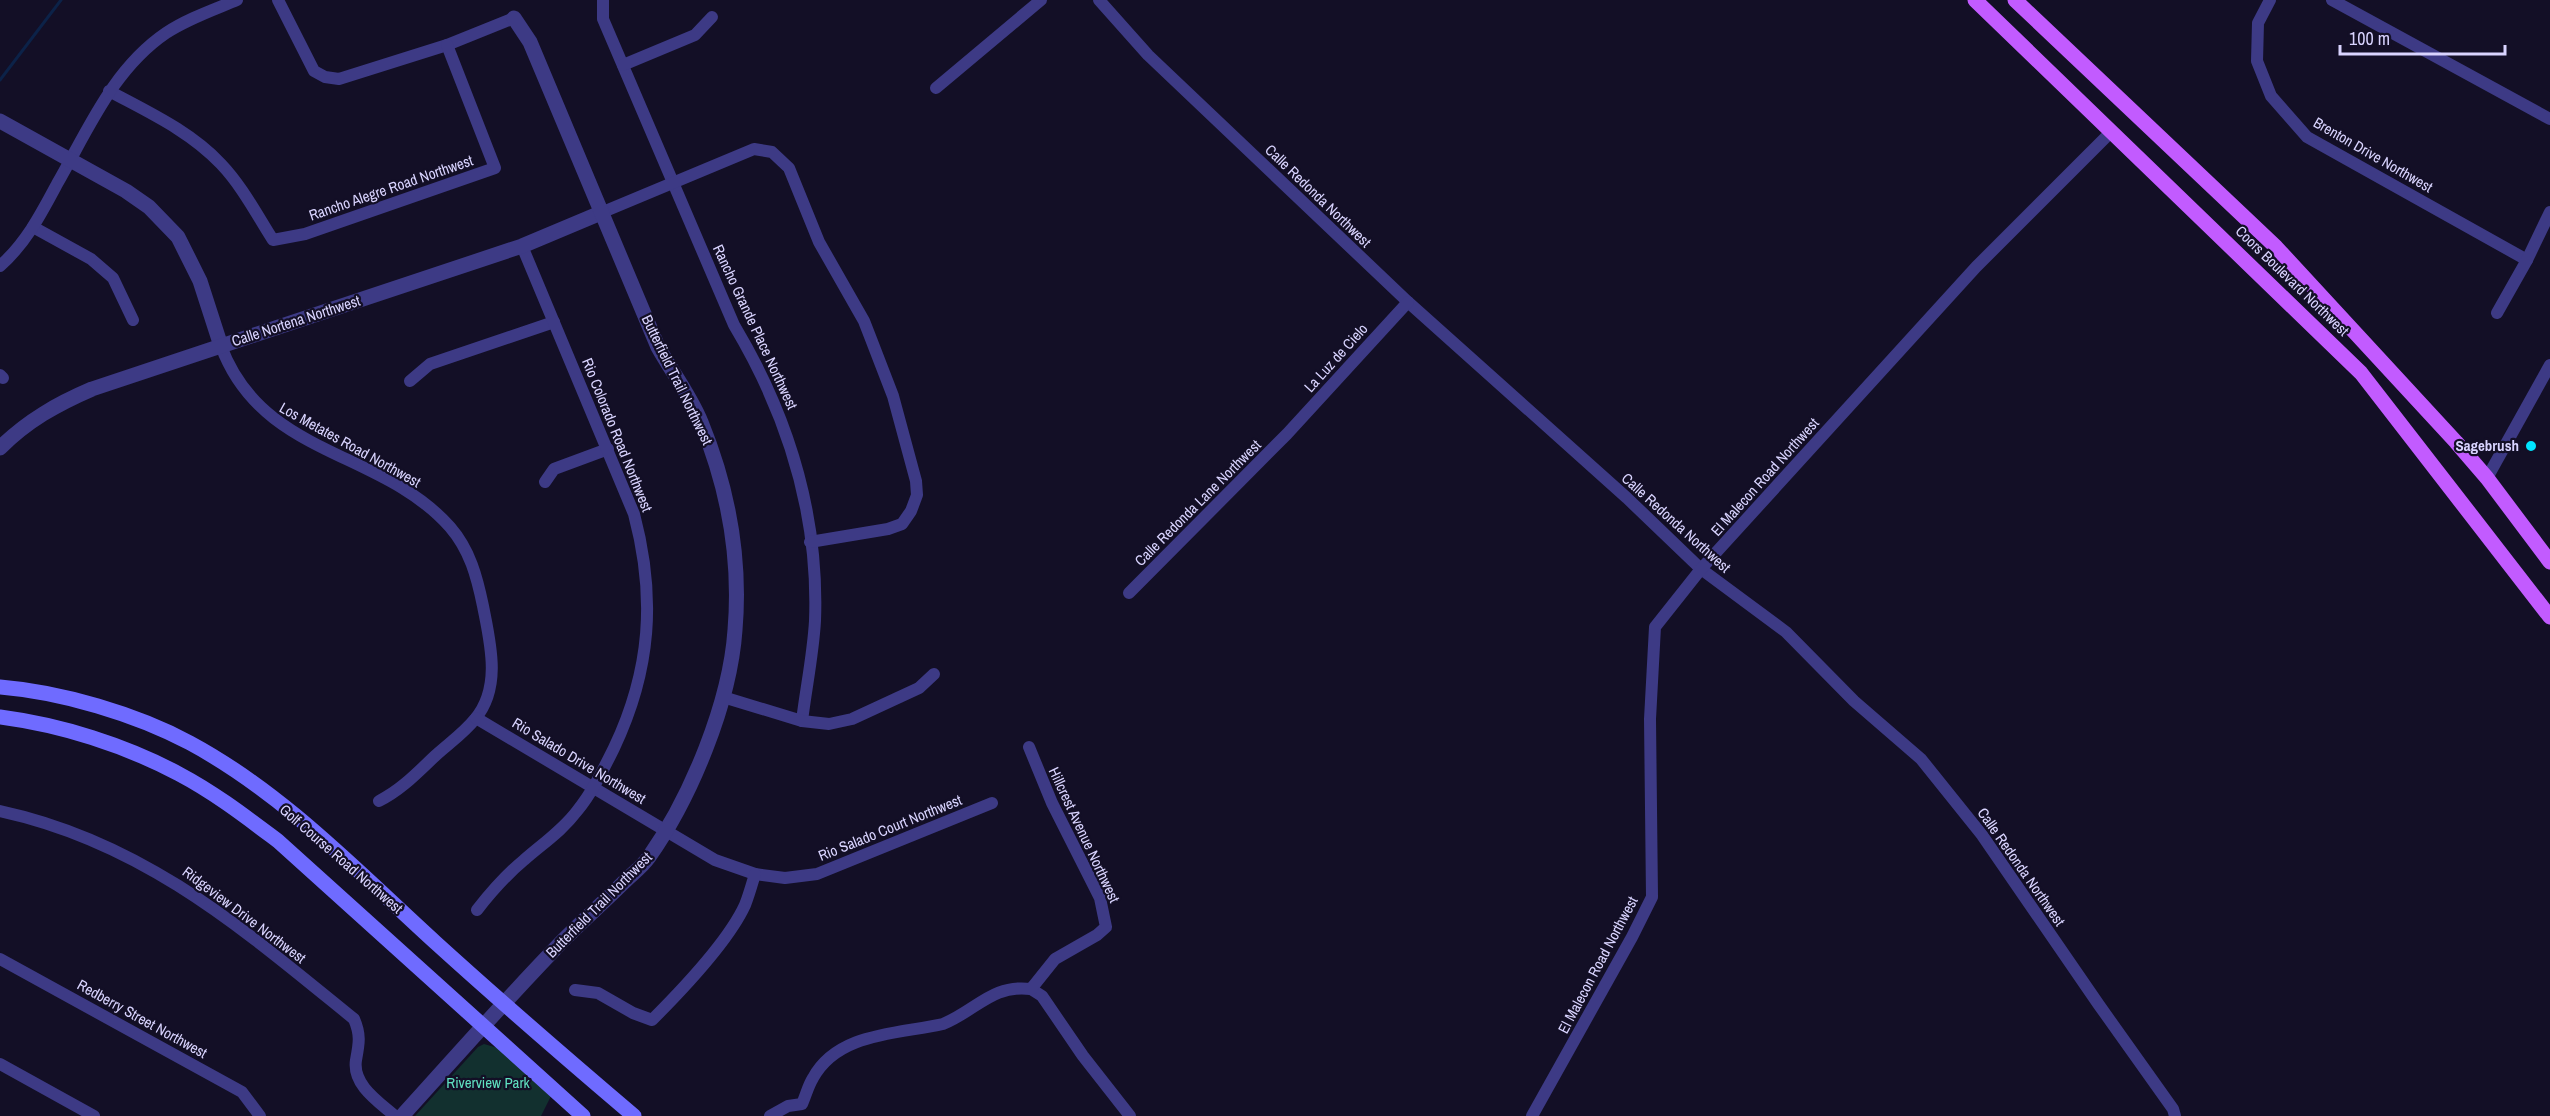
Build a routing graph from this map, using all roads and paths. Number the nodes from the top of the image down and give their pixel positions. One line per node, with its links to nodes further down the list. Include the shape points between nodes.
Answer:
1 (237, 0): 15 (street, via 166,33 128,67)
2 (278, 0): 12 (street, via 314,71 325,77 339,79)
3 (603, 0): 13 (street, Rancho Grande Place Northwest, via 603,19)
4 (1041, 0): 14 (street)
5 (1099, 0): 27 (street, Calle Redonda Northwest, via 1148,55)
6 (1975, 0): 18 (main road, Coors Boulevard Northwest)
7 (2014, 0): 37 (main road, Coors Boulevard Northwest, via 2276,247)
8 (2270, 0): 25 (street, Brenton Drive Northwest, via 2258,23 2257,61 2271,96 2307,136)
9 (2332, 0): 16 (street)
10 (712, 17): 13 (street, via 695,35)
11 (514, 18): 12 (street); 21 (street, Butterfield Trail Northwest, via 530,42)
12 (447, 45): 15 (street, Rancho Alegre Road Northwest, via 495,168 304,234 273,240 221,164 171,124)
13 (623, 65): 20 (street, Rancho Grande Place Northwest)
14 (936, 88)
15 (109, 91): 19 (street)
16 (2550, 120)
17 (0, 121): 19 (street)
18 (2111, 132): 41 (street, El Malecon Road Northwest, via 1976,267); 43 (main road, Coors Boulevard Northwest, via 2361,373)
19 (70, 161): 23 (street); 31 (street, via 149,207 178,237 200,281)
20 (672, 182): 21 (street); 39 (street, Rancho Grande Place Northwest, via 734,326 781,416 800,477); 39 (street, via 754,149 772,152 789,168 819,242 864,321 894,396 916,481 917,495 911,511 902,524 888,529)
21 (603, 212): 24 (street, Calle Nortena Northwest); 46 (street, Butterfield Trail Northwest, via 658,347 700,421 727,504 734,556 735,632)
22 (2550, 212): 25 (street)
23 (33, 227): 26 (street, via 17,251); 29 (street, via 91,259 113,278)
24 (522, 246): 30 (street, Rio Colorado Road Northwest); 31 (street, Calle Nortena Northwest)
25 (2527, 260): 28 (street)
26 (0, 266)
27 (1408, 302): 34 (street, La Luz de Cielo); 41 (street, Calle Redonda Northwest)
28 (2497, 313)
29 (133, 320)
30 (554, 322): 33 (street, via 430,364); 36 (street, Rio Colorado Road Northwest)
31 (221, 346): 35 (street, Calle Nortena Northwest, via 56,405 20,428); 48 (street, Los Metates Road Northwest, via 237,382 268,416 399,487 450,527 477,576 493,665 487,696)
32 (2550, 365): 37 (street)
33 (410, 381)
34 (1287, 434): 42 (street, Calle Redonda Lane Northwest)
35 (0, 448)
36 (608, 449): 38 (street, via 554,469); 51 (street, Rio Colorado Road Northwest, via 642,544 648,615 637,691)
37 (2487, 478): 40 (main road, Coors Boulevard Northwest)
38 (545, 482)
39 (810, 542): 49 (street, Rancho Grande Place Northwest, via 814,624)
40 (2550, 562)
41 (1701, 569): 73 (street, El Malecon Road Northwest, via 1655,627 1650,719 1652,897); 74 (street, Calle Redonda Northwest, via 1786,632 1854,701 1921,759 1982,835)
42 (1129, 593)
43 (2550, 617)
44 (934, 674): 49 (street, via 919,688 852,718 829,724)
45 (0, 687): 61 (main road, Golf Course Road Northwest, via 78,700 190,743 297,817)
46 (723, 697): 49 (street); 55 (street, Butterfield Trail Northwest, via 687,792)
47 (0, 717): 62 (main road, Golf Course Road Northwest, via 68,730 118,747 179,774 229,804 278,841)
48 (476, 718): 51 (street, Rio Salado Drive Northwest); 52 (street, Los Metates Road Northwest, via 397,791)
49 (802, 721)
50 (1029, 747): 59 (street, Hillcrest Avenue Northwest, via 1052,803 1100,898 1106,927 1054,959)
51 (594, 786): 55 (street, Rio Salado Drive Northwest); 57 (street, Rio Colorado Road Northwest, via 558,833 522,861)
52 (379, 801)
53 (992, 803): 56 (street, Rio Salado Court Northwest, via 818,874 785,878)
54 (0, 811): 67 (street, Ridgeview Drive Northwest, via 59,827 153,868 244,930 354,1019 360,1032 358,1078)
55 (665, 831): 56 (street, Rio Salado Court Northwest, via 715,860); 61 (street, Butterfield Trail Northwest, via 648,859 552,951)
56 (755, 874): 60 (street, via 733,926 652,1020 598,993)
57 (477, 910)
58 (0, 959): 66 (street, Redberry Street Northwest, via 242,1092)
59 (1031, 988): 64 (street, via 1002,989 943,1024 846,1046 827,1059 813,1077); 72 (street, via 1042,996)
60 (575, 990)
61 (504, 1005): 62 (street, Butterfield Trail Northwest); 70 (main road, Golf Course Road Northwest)
62 (484, 1026): 68 (street, Butterfield Trail Northwest); 69 (main road, Golf Course Road Northwest)
63 (0, 1064): 65 (street)
64 (803, 1110): 71 (street, via 788,1106)
65 (94, 1116)
66 (260, 1116)
67 (395, 1116)
68 (402, 1116)
69 (583, 1116)
70 (634, 1116)
71 (770, 1116)
72 (1130, 1116)
73 (1532, 1116)
74 (2175, 1116)

